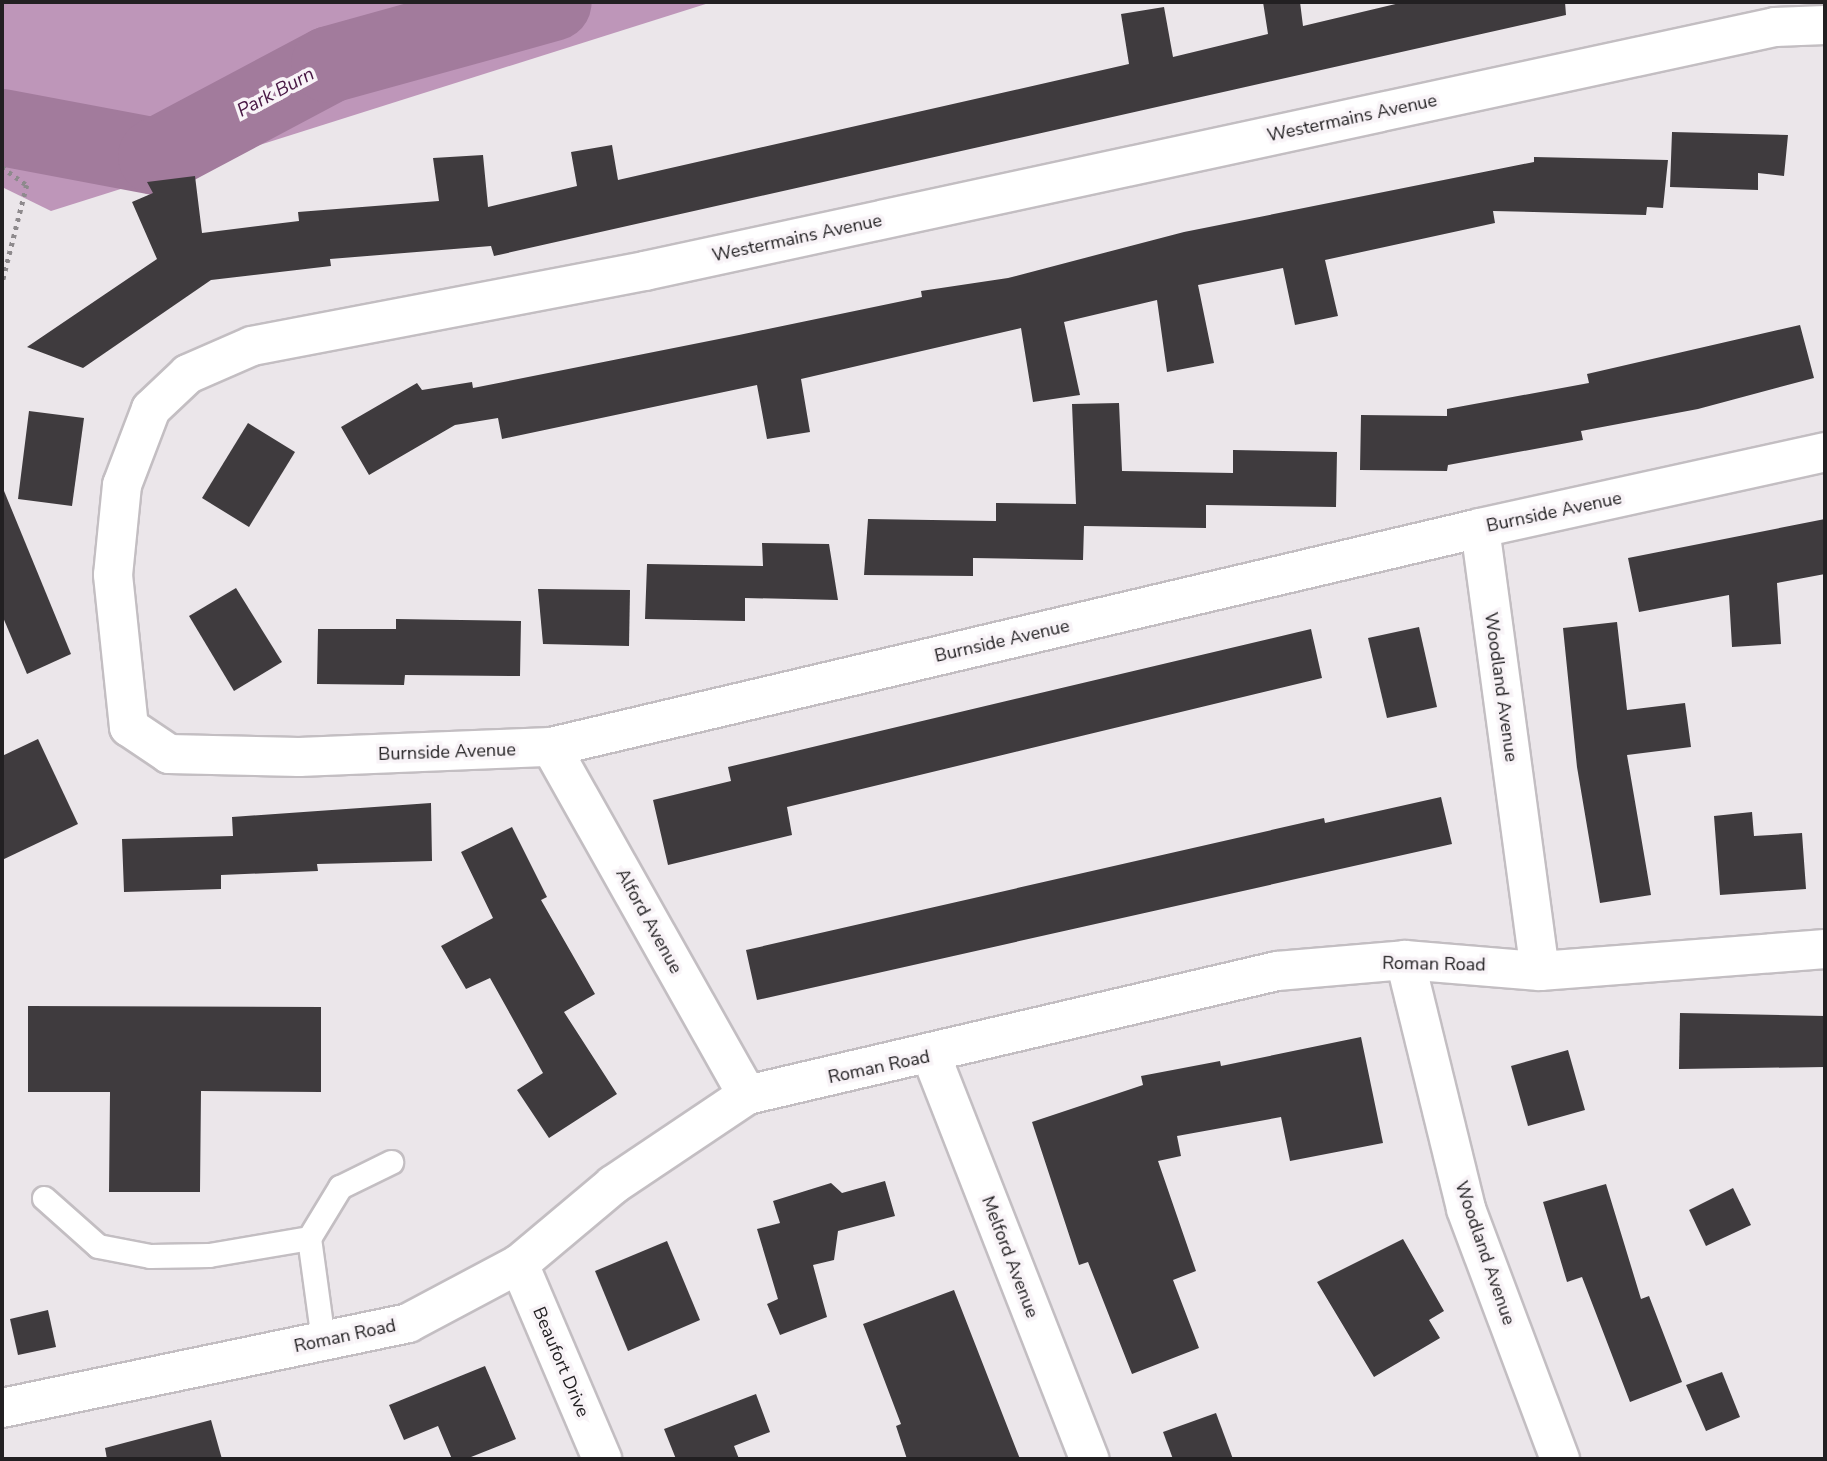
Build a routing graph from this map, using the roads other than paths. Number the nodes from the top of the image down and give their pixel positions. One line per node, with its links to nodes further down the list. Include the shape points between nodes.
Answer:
1 (1825, 25): 5 (street, Westermains Avenue, via 1775,27 645,271 252,346 188,374 151,409 121,485 113,575 129,727)
2 (1825, 452): 3 (street, Burnside Avenue)
3 (1479, 528): 4 (street, Burnside Avenue); 8 (street, Woodland Avenue)
4 (551, 747): 5 (street, Burnside Avenue, via 299,757); 10 (street, Alford Avenue)
5 (169, 754)
6 (1825, 949): 8 (street, Roman Road)
7 (1405, 960): 8 (street, Roman Road); 9 (street, Roman Road, via 1278,971); 19 (street, Woodland Avenue, via 1466,1209)
8 (1540, 971)
9 (931, 1055): 10 (street, Roman Road); 18 (street, Melford Avenue)
10 (747, 1095): 14 (street, Roman Road, via 613,1185)
11 (391, 1162): 13 (lane, via 340,1187)
12 (44, 1198): 13 (lane, via 98,1247 150,1256 209,1255)
13 (309, 1238): 15 (lane, via 312,1293)
14 (519, 1265): 15 (street, Roman Road, via 408,1322); 17 (street, Beaufort Drive)
15 (323, 1340): 16 (street, Roman Road)
16 (2, 1409)
17 (603, 1459)
18 (1088, 1459)
19 (1560, 1459)

